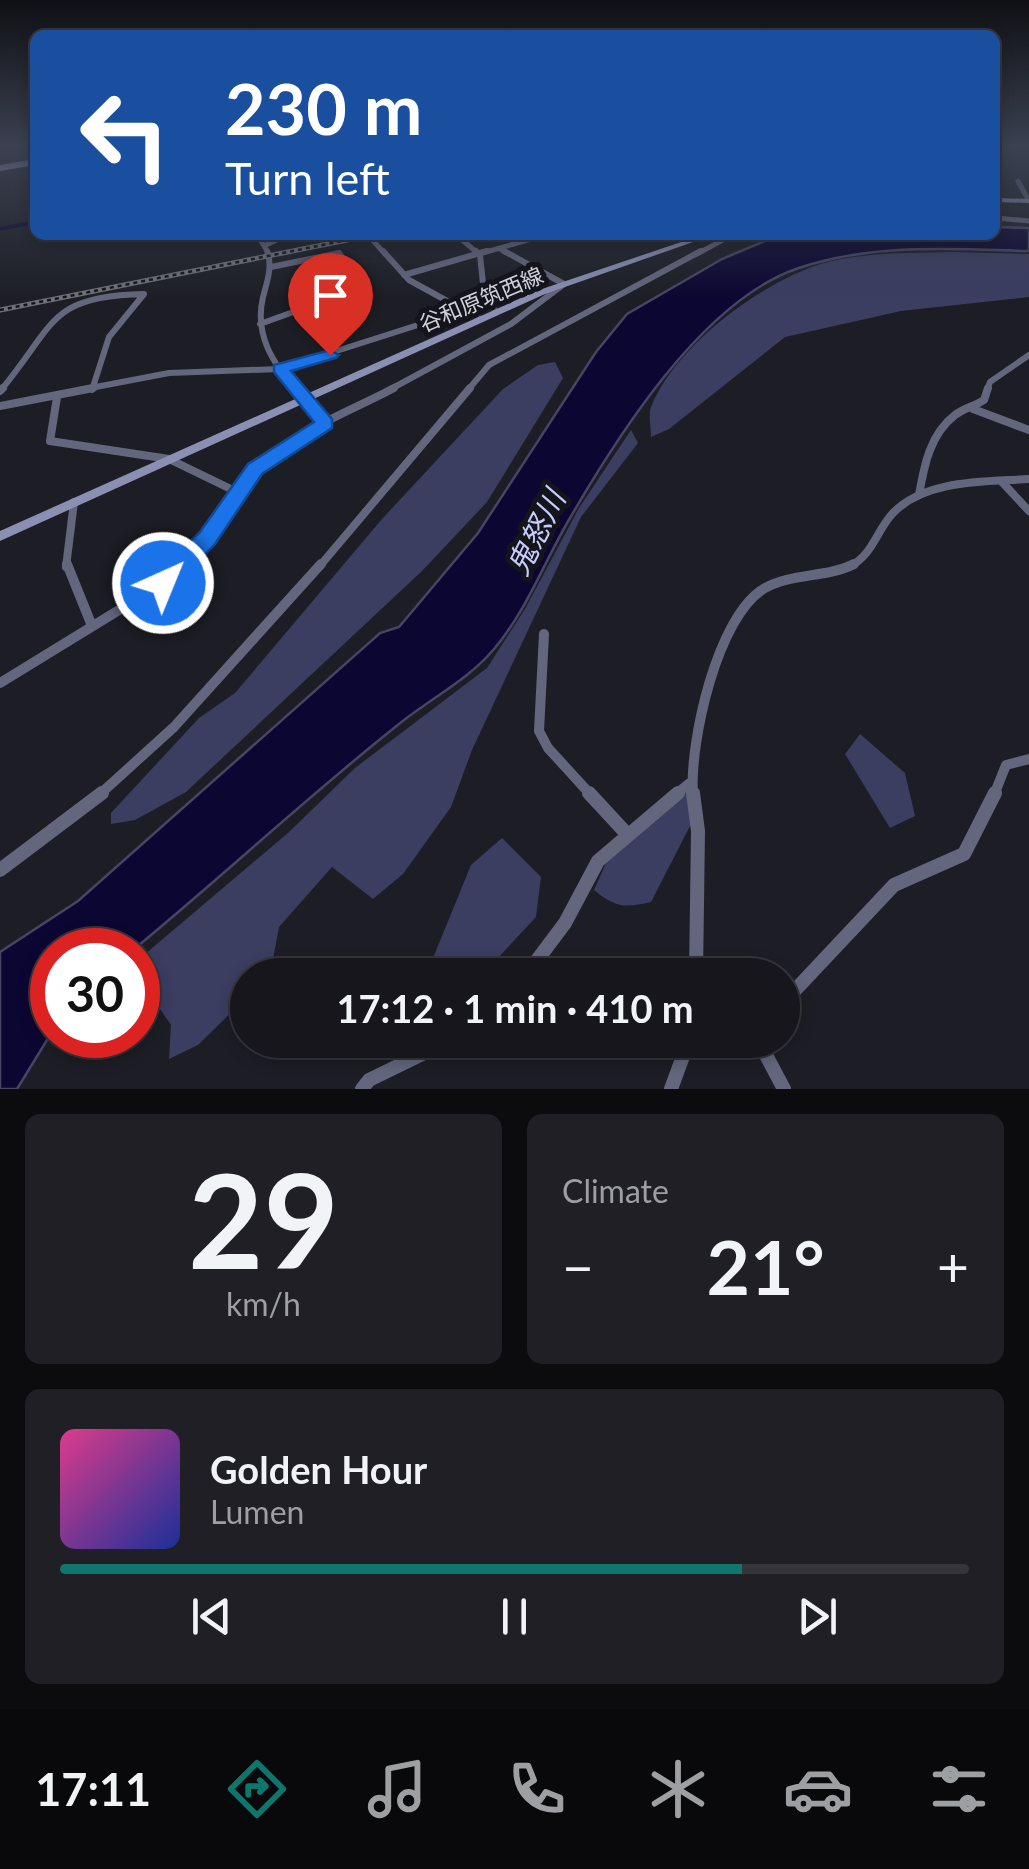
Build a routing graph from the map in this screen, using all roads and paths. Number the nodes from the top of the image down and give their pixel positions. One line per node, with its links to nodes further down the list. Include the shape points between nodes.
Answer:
1 (1000, 200): 2 (main road)
2 (1029, 201)
3 (1000, 219): 4 (street)
4 (1029, 221)
5 (260, 240): 12 (street)
6 (277, 240): 12 (street)
7 (372, 240): 16 (street)
8 (462, 240): 14 (street)
9 (527, 240): 13 (street)
10 (682, 240): 17 (main road, 谷和原筑西線)
11 (723, 240): 46 (street, via 489,364 284,608 174,727 115,783)
12 (264, 246): 15 (street)
13 (500, 249): 14 (street); 17 (street)
14 (480, 255): 16 (street); 19 (street, via 484,293)
15 (271, 267): 21 (street); 21 (street, via 340,253 354,273 320,283 284,320)
16 (404, 275): 18 (street)
17 (564, 284): 19 (main road, 谷和原筑西線); 30 (street, via 511,324)
18 (465, 310): 20 (street); 23 (street)
19 (496, 312): 20 (main road, 谷和原筑西線)
20 (480, 320): 27 (main road, 谷和原筑西線)
21 (260, 324): 23 (street)
22 (1029, 355): 29 (street, via 990,382)
23 (280, 369): 25 (street, via 168,373); 27 (street)
24 (0, 390): 25 (street, via 74,302 98,294 144,294 109,332)
25 (92, 390): 26 (street)
26 (58, 397): 28 (street); 32 (street, via 50,440)
27 (304, 398): 30 (street); 32 (main road, 谷和原筑西線)
28 (0, 406)
29 (973, 409): 31 (street); 36 (street, via 954,417 926,453)
30 (325, 424): 35 (street, via 255,469)
31 (1029, 430)
32 (168, 459): 35 (street); 37 (main road, 谷和原筑西線)
33 (1029, 478): 34 (street)
34 (1002, 482): 36 (street); 38 (street)
35 (237, 492): 40 (street, via 208,538 163,583)
36 (920, 495): 44 (street, via 892,515 863,560 843,571 768,587 748,605 714,670)
37 (74, 502): 39 (main road, 谷和原筑西線); 40 (street, via 66,570)
38 (1029, 511)
39 (0, 536)
40 (92, 626): 42 (street)
41 (544, 634): 45 (street, via 539,730)
42 (0, 683)
43 (1029, 758): 49 (street, via 1006,765 998,776 993,800 964,854 894,885)
44 (692, 781): 45 (street); 48 (street, via 698,830)
45 (626, 832): 47 (street, via 598,861)
46 (0, 870)
47 (539, 958)
48 (695, 958)
49 (800, 985)
50 (415, 1058): 53 (street)
51 (683, 1058): 54 (street)
52 (768, 1058): 55 (street)
53 (362, 1089)
54 (672, 1089)
55 (784, 1089)

